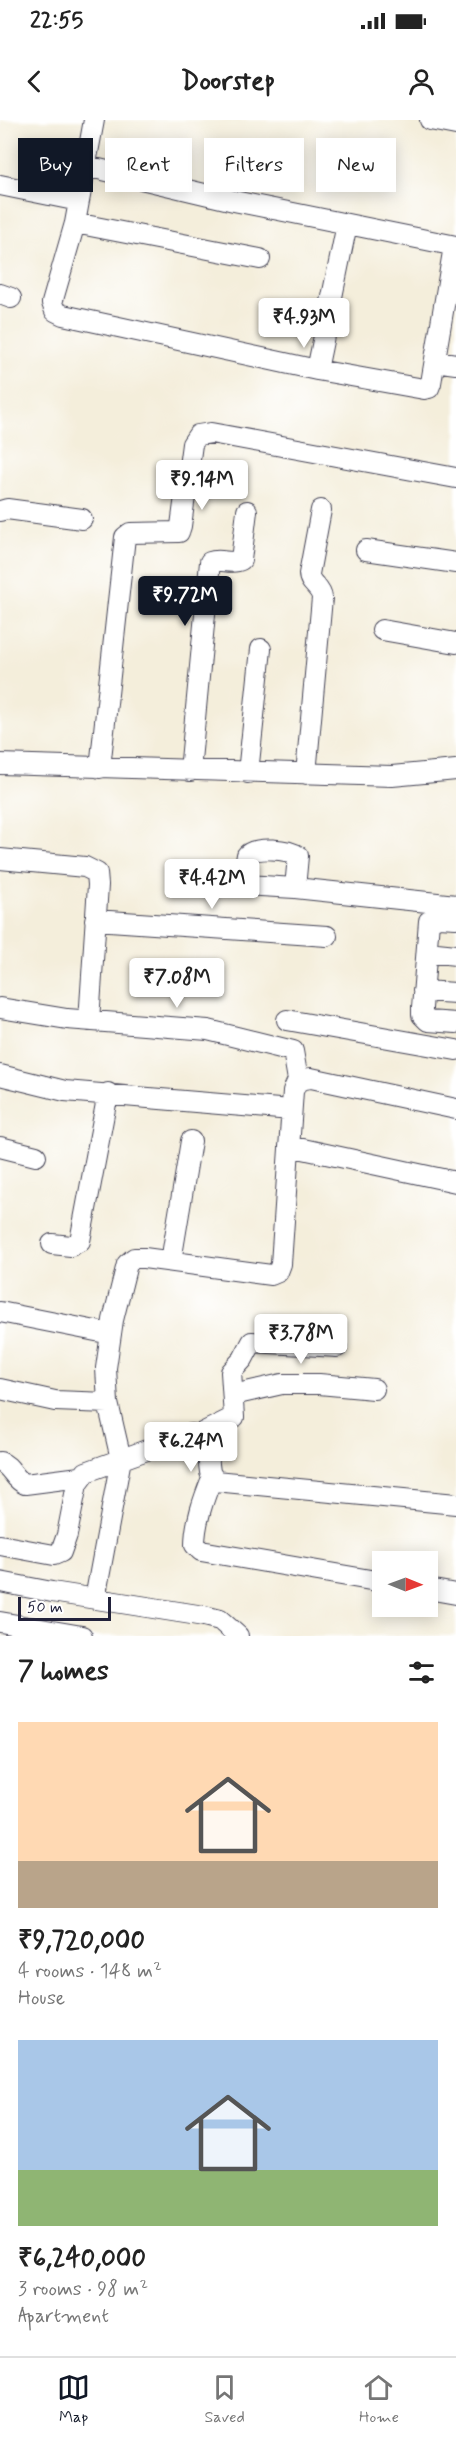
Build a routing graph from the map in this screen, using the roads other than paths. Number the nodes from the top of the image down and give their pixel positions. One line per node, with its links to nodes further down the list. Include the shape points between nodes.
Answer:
1 (94, 120): 4 (street)
2 (430, 120): 3 (street)
3 (456, 125)
4 (91, 138)
5 (93, 168): 10 (street)
6 (0, 185): 8 (street)
7 (82, 192): 8 (street)
8 (80, 201): 9 (street)
9 (75, 223): 12 (street); 15 (street, via 52,303 55,311)
10 (347, 224): 11 (street); 15 (street)
11 (455, 246): 13 (street)
12 (260, 259)
13 (435, 361): 14 (street); 15 (street, via 430,385 424,389)
14 (456, 364)
15 (316, 370)
16 (456, 478): 27 (street, via 211,433 198,435 192,444 179,532 130,533 124,537)
17 (321, 510): 31 (street, via 309,574 322,598)
18 (0, 511): 20 (street)
19 (247, 511): 29 (street, via 241,560 210,562)
20 (82, 519)
21 (366, 550): 22 (street)
22 (456, 563)
23 (382, 630): 24 (street)
24 (456, 643)
25 (261, 649): 30 (street)
26 (0, 764): 27 (street)
27 (100, 768): 29 (street)
28 (456, 770): 31 (street, via 392,776)
29 (190, 771): 30 (street)
30 (248, 773): 31 (street)
31 (306, 774)
32 (0, 859): 36 (street, via 95,870)
33 (296, 888): 34 (street)
34 (456, 905)
35 (456, 918): 38 (street, via 429,921)
36 (95, 920): 37 (street); 43 (street)
37 (327, 936)
38 (427, 952): 39 (street); 40 (street)
39 (456, 955)
40 (423, 991): 41 (street); 45 (street, via 422,1015 428,1021)
41 (456, 993)
42 (0, 1008): 43 (street)
43 (89, 1020): 48 (street, via 208,1030 290,1050 295,1054)
44 (287, 1020): 46 (street)
45 (456, 1023)
46 (456, 1050)
47 (0, 1075): 49 (street, via 64,1091)
48 (298, 1080): 50 (street, via 311,1078); 51 (street)
49 (108, 1094): 51 (street); 57 (street, via 80,1241 75,1245)
50 (456, 1109)
51 (291, 1110): 53 (street)
52 (191, 1141): 58 (street)
53 (289, 1146): 56 (street); 58 (street, via 278,1272 270,1275)
54 (0, 1147): 55 (street)
55 (36, 1156)
56 (456, 1182)
57 (52, 1244)
58 (171, 1262): 60 (street, via 138,1258 127,1264)
59 (0, 1312): 60 (street)
60 (111, 1334): 65 (street, via 106,1368)
61 (337, 1347): 64 (street, via 252,1342 231,1372)
62 (0, 1389): 65 (street, via 55,1401)
63 (374, 1389): 64 (street, via 291,1384)
64 (233, 1395): 66 (street, via 232,1419)
65 (108, 1403): 67 (street)
66 (198, 1435): 67 (street, via 183,1436); 70 (street, via 206,1441)
67 (122, 1459): 69 (street); 77 (street)
68 (0, 1462): 69 (street, via 25,1484)
69 (80, 1477): 72 (street, via 62,1552 54,1555)
70 (212, 1478): 71 (street, via 220,1482); 73 (street, via 195,1538 198,1549)
71 (456, 1504)
72 (0, 1545)
73 (372, 1580)
74 (0, 1582): 77 (street)
75 (438, 1591): 76 (street)
76 (456, 1594)
77 (95, 1599): 79 (street, via 220,1620)
78 (0, 1622): 80 (street)
79 (229, 1633)
80 (82, 1636)

